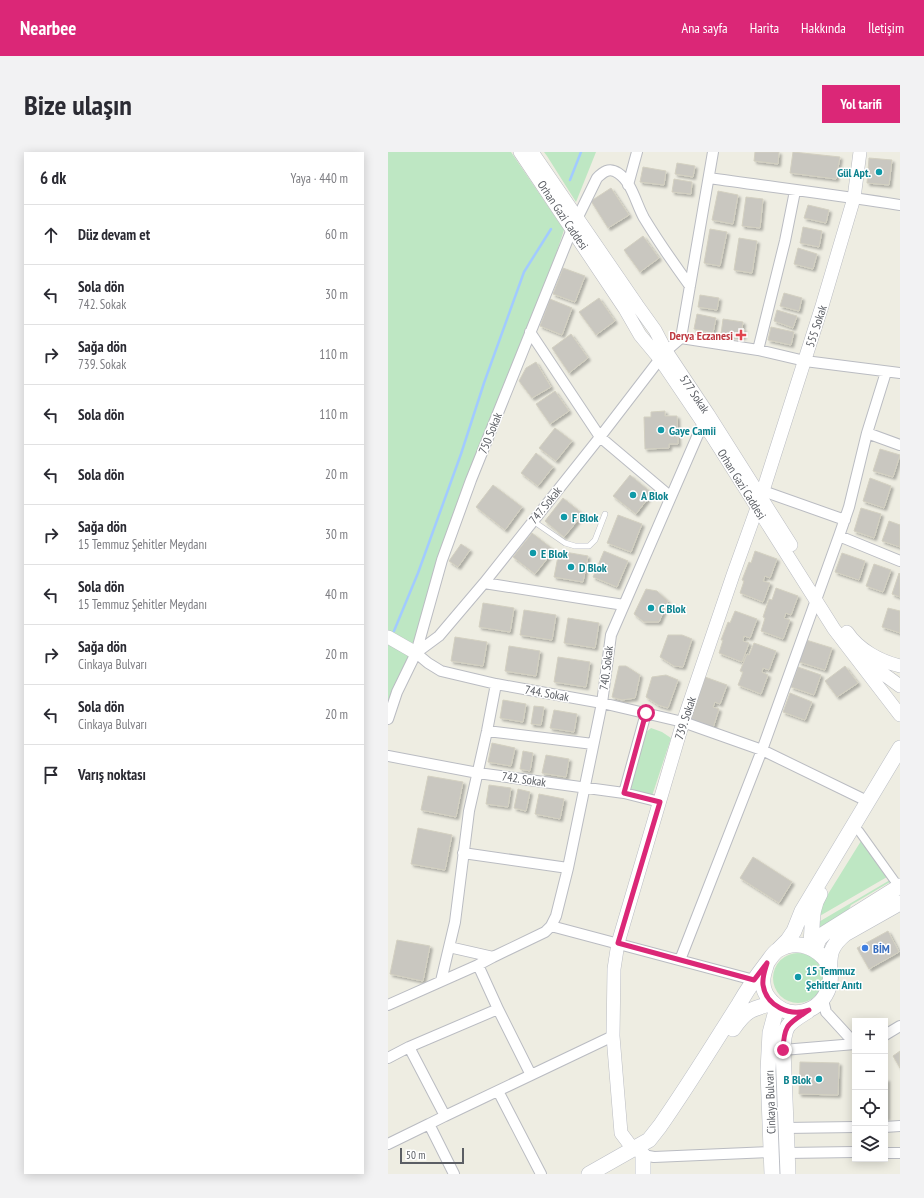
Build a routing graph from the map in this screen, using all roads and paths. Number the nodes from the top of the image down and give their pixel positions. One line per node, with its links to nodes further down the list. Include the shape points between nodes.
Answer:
1 (520, 152): 11 (street, Orhan Gazi Caddesi)
2 (532, 152): 11 (street, Orhan Gazi Caddesi)
3 (637, 152): 7 (street)
4 (713, 152): 6 (street)
5 (860, 152): 9 (street, 555 Sokak)
6 (708, 178): 8 (street); 12 (street)
7 (628, 185): 11 (street, 750 Sokak, via 612,170 602,173 597,178); 12 (street, via 658,241)
8 (795, 191): 9 (street); 15 (street)
9 (854, 198): 10 (street); 17 (street, 555 Sokak)
10 (900, 205)
11 (575, 224): 13 (street, 750 Sokak); 16 (street, 577 Sokak, via 656,330)
12 (690, 286): 14 (street)
13 (530, 332): 22 (street); 36 (street, 750 Sokak, via 442,560)
14 (681, 338): 15 (street); 16 (street, 747. Sokak)
15 (758, 350): 17 (street)
16 (663, 355): 20 (street, Orhan Gazi Caddesi); 22 (street, 747. Sokak); 25 (street, 577 Sokak)
17 (805, 361): 18 (street); 25 (street, 555 Sokak)
18 (886, 372): 19 (street); 21 (street)
19 (900, 374)
20 (703, 423): 24 (street, 740. Sokak); 25 (street, Orhan Gazi Caddesi)
21 (867, 433): 23 (street); 27 (street)
22 (600, 437): 24 (street); 28 (street, 747. Sokak)
23 (900, 445)
24 (671, 497): 33 (street, 740. Sokak)
25 (760, 499): 27 (street); 32 (street, 577 Sokak); 44 (street, 739. Sokak)
26 (605, 514): 28 (lane, via 595,540 588,546 565,543)
27 (844, 520): 29 (street)
28 (533, 521): 31 (street, 747. Sokak)
29 (839, 536): 30 (street); 32 (street)
30 (900, 561)
31 (484, 583): 33 (street); 36 (street, 747. Sokak, via 439,636)
32 (817, 596): 35 (street, via 834,629); 37 (street, 577 Sokak, via 860,647 876,657); 48 (street)
33 (624, 605): 40 (street, 740. Sokak, via 610,635)
34 (388, 637): 36 (street)
35 (850, 649): 39 (street); 42 (street)
36 (416, 653): 38 (street, 744. Sokak, via 441,671); 43 (street, 750 Sokak, via 397,692)
37 (900, 666)
38 (496, 684): 40 (street, 744. Sokak); 45 (street)
39 (900, 686)
40 (602, 703): 41 (street, 744. Sokak); 46 (street, 740. Sokak)
41 (646, 713): 44 (street, 744. Sokak); 53 (street)
42 (900, 715)
43 (388, 719)
44 (684, 722): 48 (street, 744. Sokak); 55 (street, 739. Sokak)
45 (487, 731): 46 (street); 51 (street)
46 (593, 744): 52 (street, 740. Sokak)
47 (900, 748): 54 (main road)
48 (762, 750): 54 (street, 744. Sokak); 67 (street)
49 (388, 756): 51 (street, 742. Sokak)
50 (900, 766): 56 (main road)
51 (478, 773): 52 (street, 742. Sokak); 57 (street)
52 (584, 788): 53 (street, 742. Sokak); 58 (street, 740. Sokak)
53 (624, 793): 55 (street, 742. Sokak)
54 (867, 801): 65 (main road, via 802,911 794,931)
55 (660, 802): 62 (street, 739. Sokak)
56 (859, 831): 59 (street); 64 (main road, via 814,905)
57 (464, 853): 58 (street); 63 (street)
58 (568, 868): 61 (street, 740. Sokak)
59 (899, 887): 64 (main road, via 825,933)
60 (900, 902): 70 (main road, via 845,934 838,941 830,952)
61 (551, 926): 62 (street); 66 (street, via 545,932)
62 (618, 943): 67 (street); 80 (street, 739. Sokak, via 614,969)
63 (449, 947): 66 (street); 72 (street)
64 (812, 948): 65 (main road, via 790,945); 70 (main road, via 825,960)
65 (778, 950): 68 (main road)
66 (493, 957): 69 (street)
67 (680, 960): 71 (street)
68 (767, 963): 71 (main road); 75 (main road, via 763,985 768,998)
69 (478, 965): 72 (street); 76 (street)
70 (830, 972): 73 (main road, via 830,986)
71 (754, 980): 95 (main road, via 660,1126)
72 (441, 981): 74 (street)
73 (823, 1000): 77 (main road); 81 (street, via 826,1012)
74 (388, 1005)
75 (775, 1005): 77 (main road, via 789,1012); 95 (main road, via 751,1010 743,1015 662,1138); 96 (main road, Cinkaya Bulvarı, via 770,1033 768,1071)
76 (498, 1009): 83 (street); 86 (street)
77 (809, 1010): 84 (main road, Cinkaya Bulvarı, via 786,1028)
78 (900, 1026): 79 (street)
79 (888, 1033)
80 (613, 1036): 86 (street); 95 (street, 739. Sokak, via 621,1133)
81 (852, 1040)
82 (852, 1043): 84 (street)
83 (410, 1047): 85 (street); 88 (street)
84 (783, 1050): 93 (main road, Cinkaya Bulvarı)
85 (388, 1058)
86 (531, 1075): 87 (street)
87 (498, 1091): 88 (street); 102 (street)
88 (445, 1116): 89 (street)
89 (429, 1124): 94 (street); 101 (street)
90 (900, 1126): 92 (street)
91 (852, 1127): 93 (street)
92 (888, 1127)
93 (785, 1128): 98 (main road, Cinkaya Bulvarı)
94 (388, 1144)
95 (638, 1152): 96 (street, via 654,1157 669,1157); 103 (main road); 104 (main road); 105 (main road)
96 (771, 1152): 106 (main road, Cinkaya Bulvarı)
97 (852, 1152): 98 (street)
98 (786, 1153): 107 (main road, Cinkaya Bulvarı)
99 (888, 1153): 100 (street)
100 (900, 1153)
101 (454, 1174)
102 (541, 1174)
103 (589, 1174)
104 (608, 1174)
105 (643, 1174)
106 (772, 1174)
107 (788, 1174)

